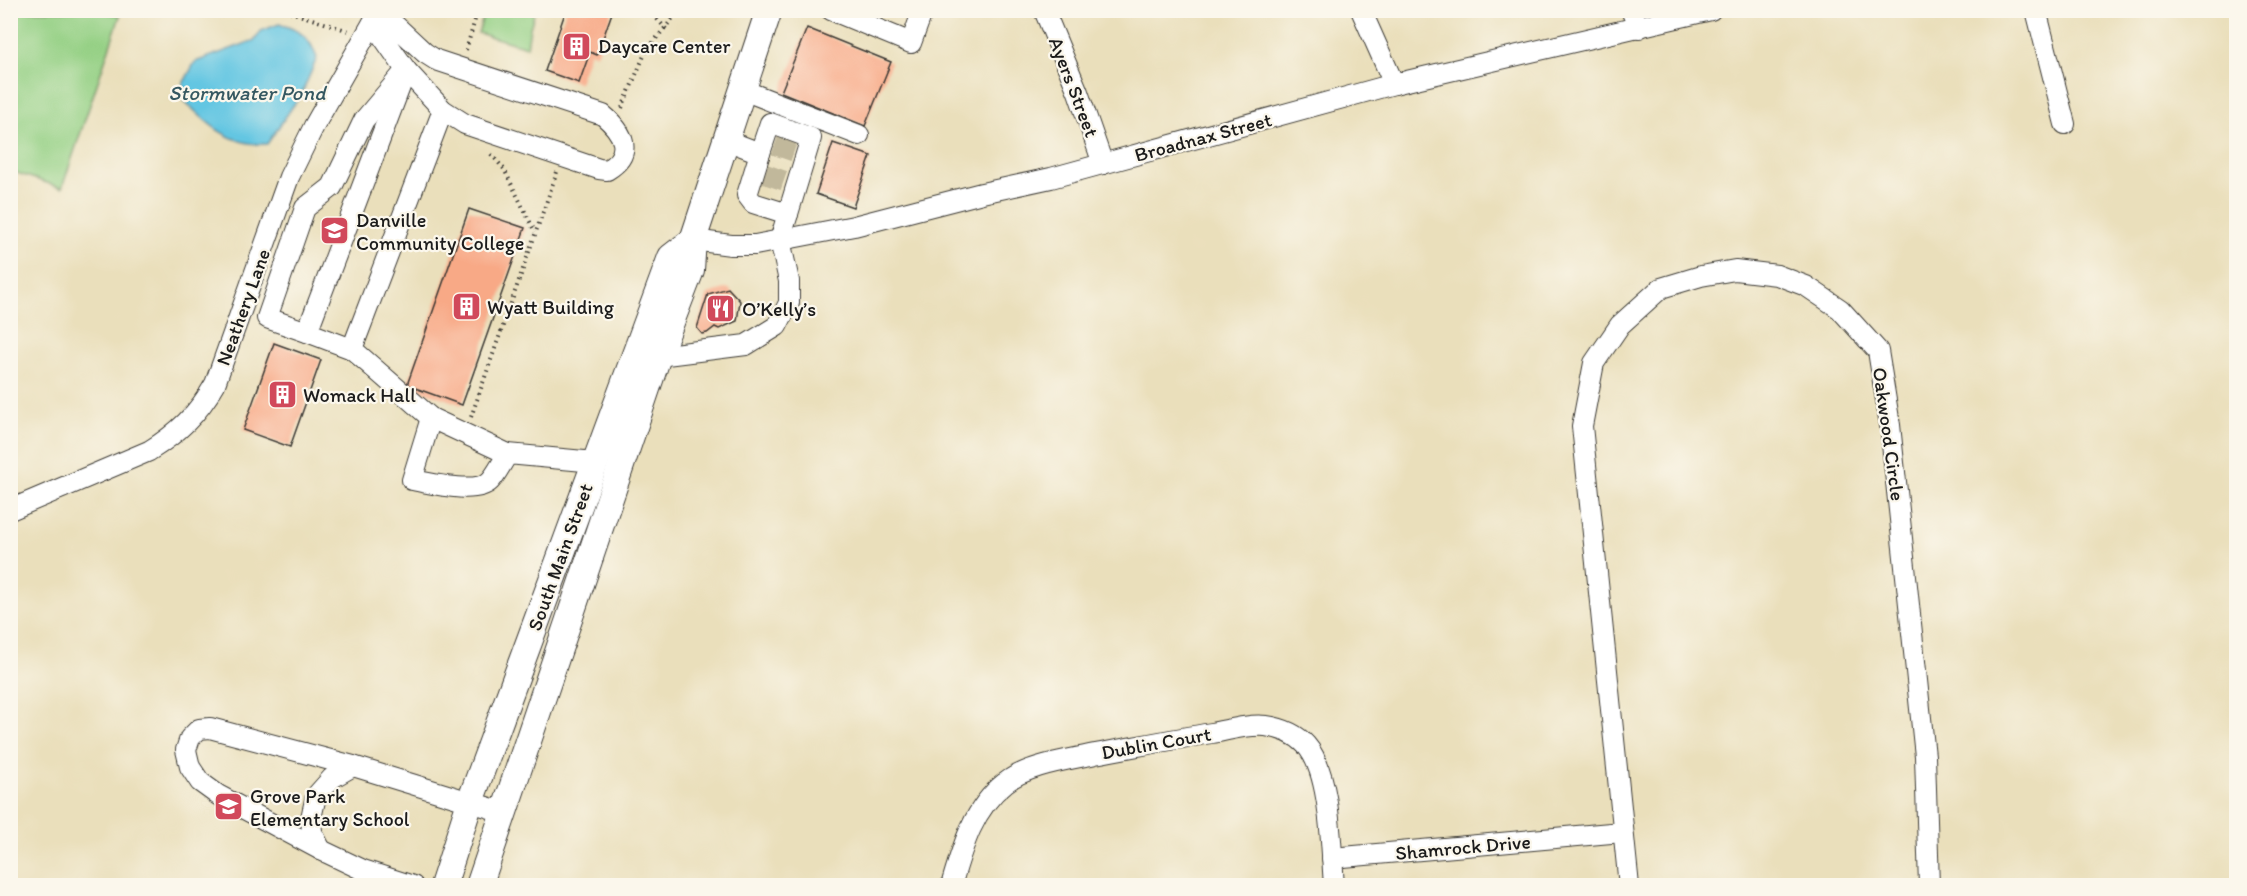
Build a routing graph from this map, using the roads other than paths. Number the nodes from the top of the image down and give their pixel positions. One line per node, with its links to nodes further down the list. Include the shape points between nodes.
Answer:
1 (769, 10): 12 (main road, South Main Street)
2 (831, 10): 3 (street, via 910,43)
3 (924, 10)
4 (1044, 10): 18 (street, Ayers Street)
5 (1361, 10): 11 (street)
6 (1711, 10): 8 (street, Broadnax Street)
7 (2036, 10): 14 (street)
8 (1635, 19): 11 (street, Broadnax Street)
9 (374, 20): 10 (street); 13 (street, via 436,60 603,115 622,136 621,158 607,170 599,169 465,124); 28 (street, Neathery Lane, via 290,177 205,402 177,432 150,451)
10 (406, 70): 13 (street); 22 (street); 22 (street, via 364,120 332,187 305,208 267,318)
11 (1394, 84): 18 (street, Broadnax Street)
12 (742, 90): 15 (street); 16 (main road, South Main Street)
13 (443, 110): 23 (street)
14 (2065, 124)
15 (859, 135)
16 (726, 140): 17 (street); 20 (main road, South Main Street)
17 (764, 157): 19 (street, via 747,195 753,203); 19 (street, via 770,123 811,138 800,154 791,183)
18 (1103, 164): 21 (street, Broadnax Street, via 910,213)
19 (788, 214): 21 (street)
20 (693, 240): 21 (street, Broadnax Street, via 731,245); 24 (main road, South Main Street, via 691,270); 27 (main road, South Main Street, via 671,257)
21 (780, 240): 24 (street, via 789,281 789,303 777,326 747,345)
22 (307, 332): 23 (street)
23 (352, 349): 25 (street)
24 (658, 356): 31 (main road, South Main Street)
25 (431, 418): 26 (street); 26 (street, via 412,480 481,487 490,482)
26 (508, 454): 27 (street)
27 (595, 462): 30 (main road, South Main Street)
28 (10, 510)
29 (353, 766): 30 (street); 33 (street, via 332,778 316,796 312,832); 33 (street, via 210,728 199,729 190,738 186,750 190,767 200,782)
30 (470, 802): 31 (street); 36 (main road, South Main Street)
31 (503, 812): 37 (main road, South Main Street)
32 (1622, 832): 34 (street, Shamrock Drive); 40 (street, Oakwood Circle); 41 (street, Oakwood Circle, via 1582,426 1594,363 1620,325 1661,288 1735,270 1776,275 1806,286 1840,309 1878,351 1890,425 1925,756)
33 (321, 850): 35 (street, via 363,870)
34 (1332, 858): 38 (street, Dublin Court, via 1323,779 1317,762 1307,746 1292,734 1256,726 1025,771 988,797 963,845); 39 (street)
35 (413, 885)
36 (443, 885)
37 (479, 885)
38 (951, 885)
39 (1334, 885)
40 (1629, 885)
41 (1929, 885)

